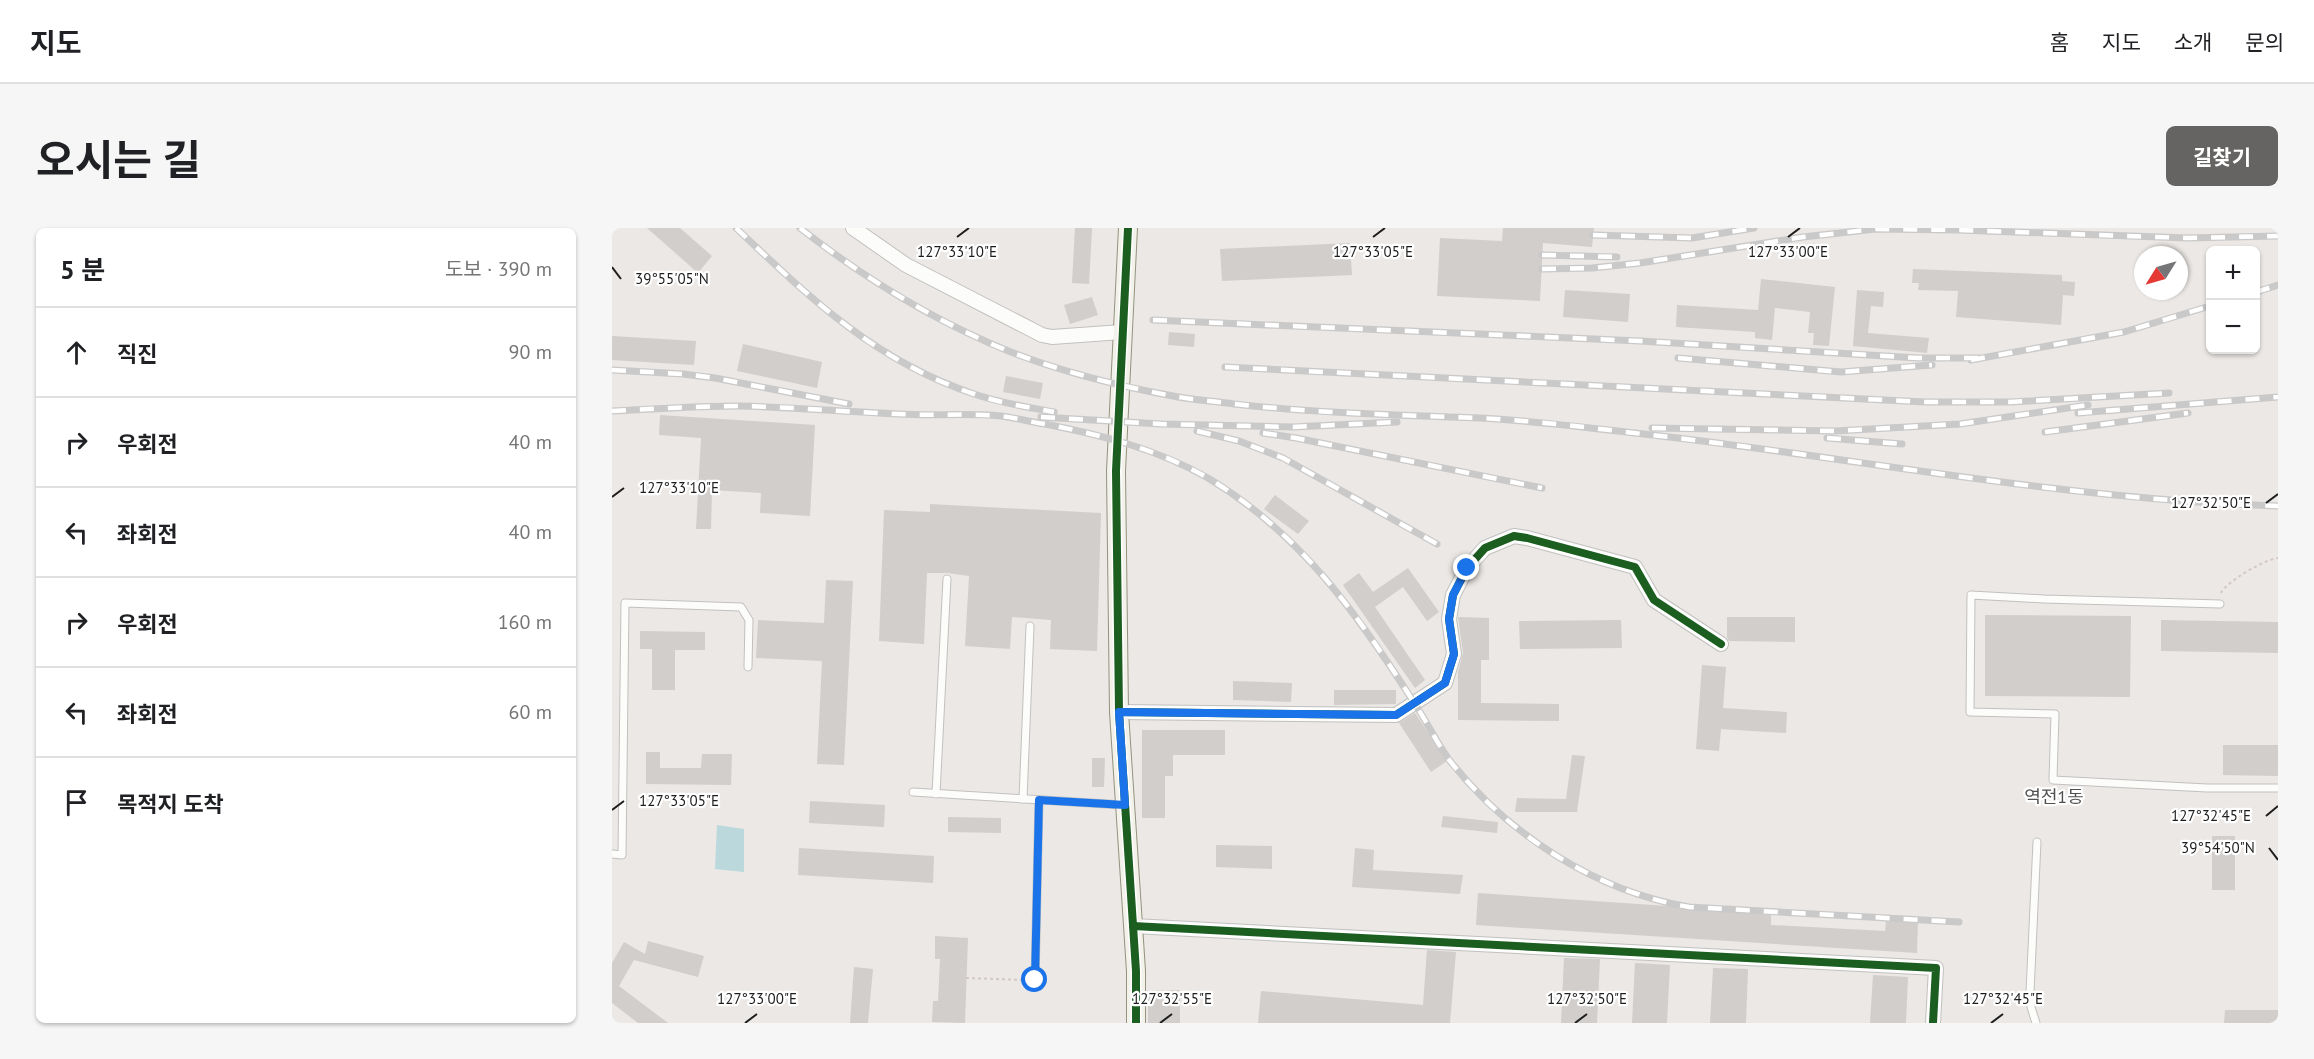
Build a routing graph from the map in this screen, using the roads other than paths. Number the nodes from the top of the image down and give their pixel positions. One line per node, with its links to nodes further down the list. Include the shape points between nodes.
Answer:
1 (853, 228): 3 (street, via 906,265 1042,335)
2 (1128, 228): 3 (street)
3 (1122, 332): 9 (street, via 1116,471)
4 (947, 579): 12 (lane)
5 (2220, 604): 10 (lane, via 1971,595 1970,712 2055,714 2054,780)
6 (1030, 626): 13 (lane)
7 (1721, 644): 9 (street, via 1654,600 1635,567 1514,536 1485,548 1467,568 1453,595 1449,619 1454,654 1445,683 1396,715)
8 (748, 668): 17 (lane, via 749,620 741,607 625,603 622,855)
9 (1119, 712): 15 (street)
10 (2278, 788)
11 (913, 792): 12 (lane)
12 (936, 794): 13 (lane)
13 (1023, 799): 14 (lane)
14 (1039, 800): 15 (lane); 19 (lane)
15 (1125, 805): 18 (street)
16 (2037, 842): 22 (lane, via 2030,992)
17 (612, 854)
18 (1133, 926): 20 (street); 21 (street, via 1936,968)
19 (1035, 980)
20 (1136, 1023)
21 (1933, 1023)
22 (2036, 1023)

